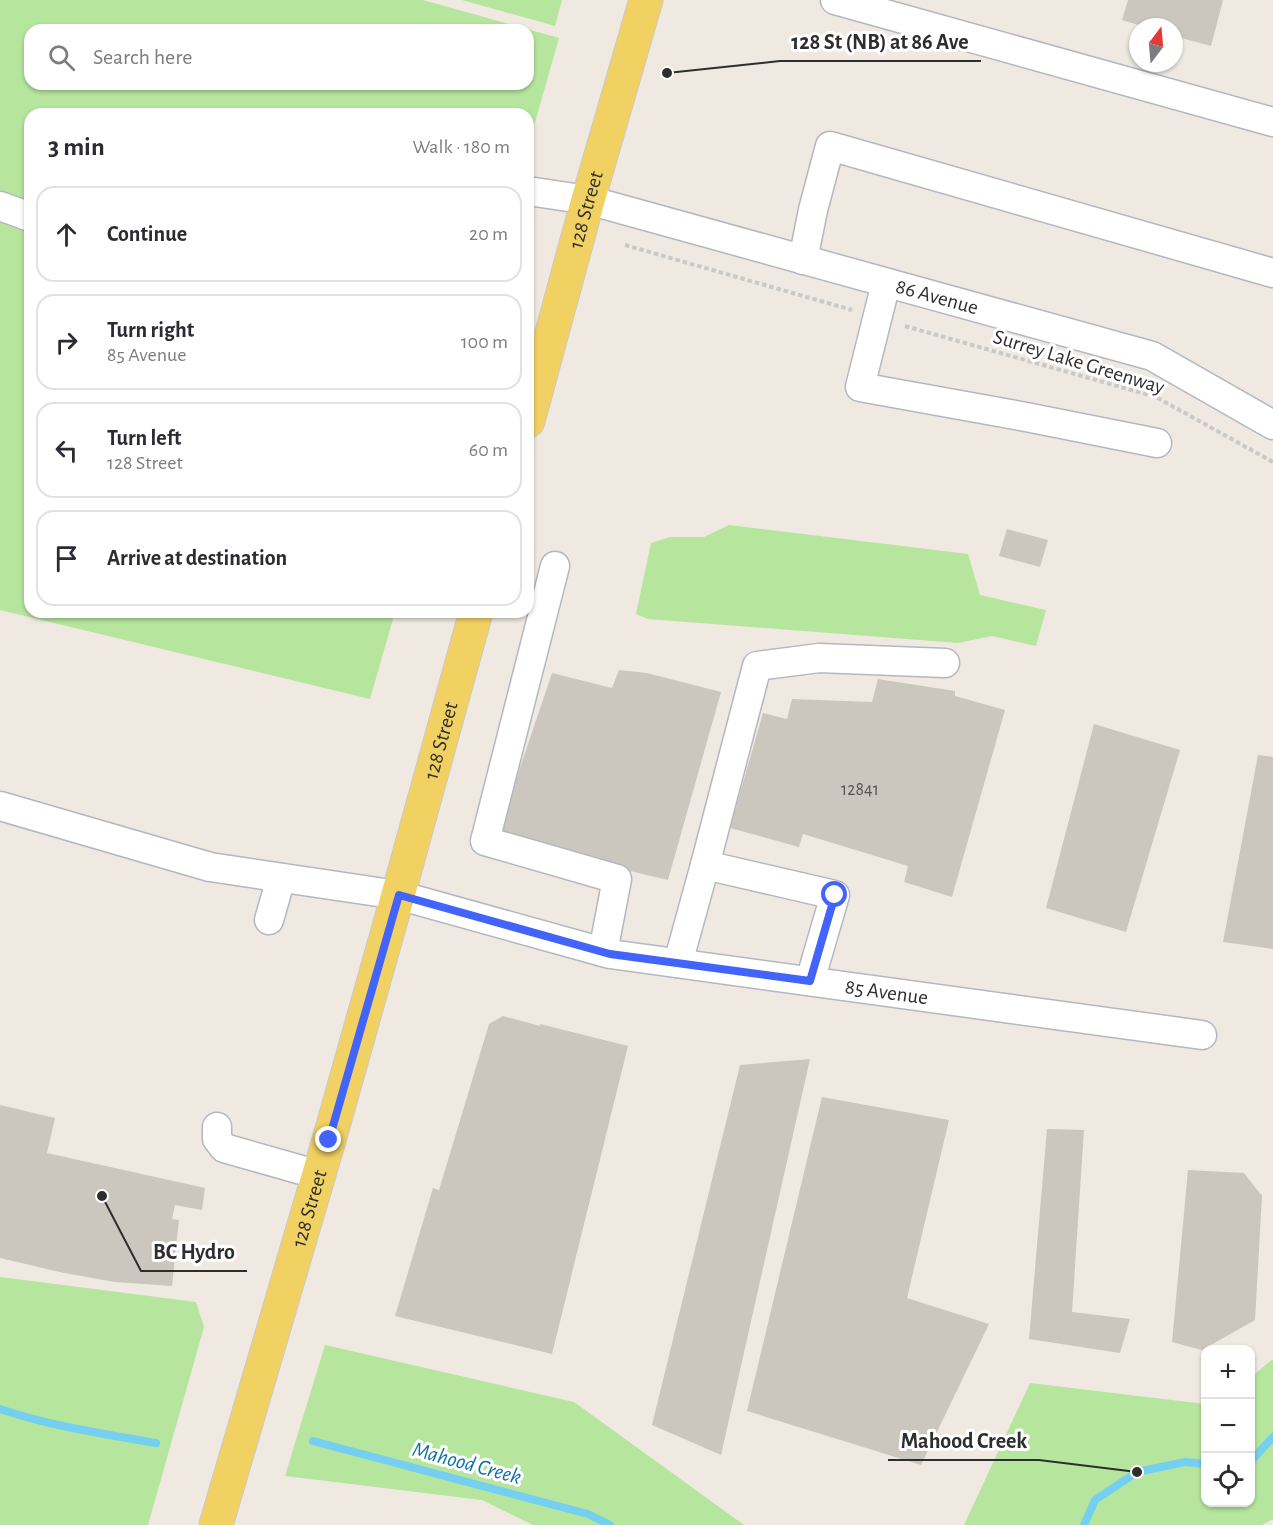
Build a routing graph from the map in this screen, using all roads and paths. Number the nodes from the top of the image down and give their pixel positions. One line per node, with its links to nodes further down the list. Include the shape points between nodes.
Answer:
1 (646, 0): 5 (main road, 128 Street)
2 (835, 0): 3 (street)
3 (1273, 122)
4 (534, 192): 5 (street, 86 Avenue)
5 (588, 200): 9 (street, 86 Avenue); 13 (main road, 128 Street)
6 (0, 206): 7 (street)
7 (24, 215)
8 (625, 245): 12 (path, Surrey Lake Greenway)
9 (803, 260): 10 (street, via 830,146); 11 (street, 86 Avenue)
10 (1273, 273)
11 (886, 283): 12 (street); 14 (street, 86 Avenue, via 1152,356)
12 (877, 318): 15 (street, via 860,387); 16 (path, Surrey Lake Greenway, via 1156,398)
13 (534, 399)
14 (1273, 425)
15 (1157, 443)
16 (1273, 462)
17 (555, 566): 25 (street, via 485,841 617,879)
18 (474, 618): 23 (main road, 128 Street)
19 (945, 663): 21 (street, via 819,658 757,666)
20 (0, 806): 22 (street, 85 Avenue, via 210,867)
21 (705, 865): 26 (street); 27 (street, via 835,895)
22 (281, 878): 23 (street, 85 Avenue); 24 (street)
23 (399, 895): 25 (street, 85 Avenue); 30 (main road, 128 Street)
24 (269, 920)
25 (603, 952): 26 (street, 85 Avenue)
26 (678, 963): 27 (street, 85 Avenue)
27 (810, 981): 28 (street, 85 Avenue)
28 (1202, 1035)
29 (216, 1127): 30 (street, via 217,1139 224,1148)
30 (319, 1175): 31 (main road, 128 Street)
31 (216, 1525)

